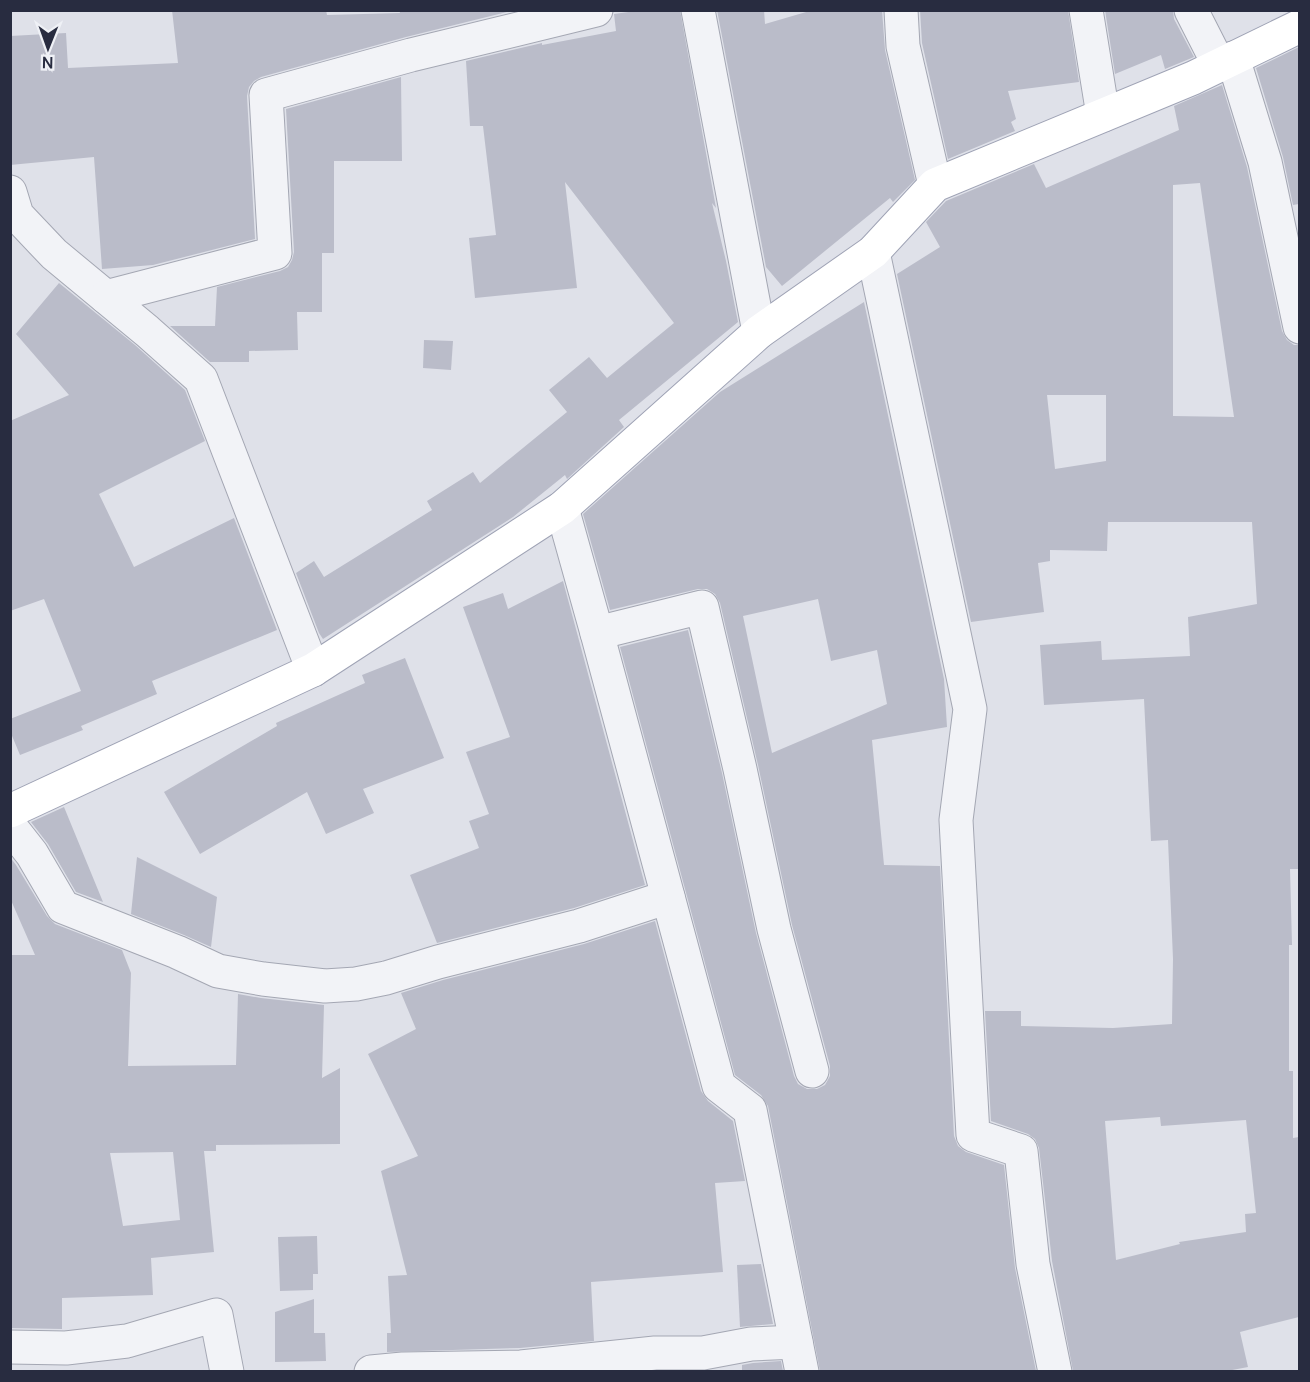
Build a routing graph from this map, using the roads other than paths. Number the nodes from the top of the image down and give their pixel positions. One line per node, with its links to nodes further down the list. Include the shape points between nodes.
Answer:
1 (596, 10): 12 (street, via 266,95 275,253)
2 (698, 10): 14 (street)
3 (901, 10): 9 (street, via 903,46)
4 (1086, 10): 8 (street)
5 (1191, 10): 7 (street)
6 (1292, 22): 7 (main road)
7 (1226, 62): 8 (main road); 13 (street, via 1265,162)
8 (1103, 115): 9 (main road)
9 (934, 185): 11 (main road)
10 (10, 192): 12 (street, via 17,215 54,254)
11 (873, 252): 14 (main road); 26 (street, via 970,709 956,820 974,1135 1021,1151 1033,1264)
12 (106, 297): 17 (street, via 201,380)
13 (1299, 327)
14 (759, 332): 15 (main road)
15 (562, 508): 16 (street); 17 (main road)
16 (597, 633): 20 (street); 21 (street, via 702,607 774,929)
17 (313, 670): 18 (main road)
18 (10, 811)
19 (10, 826): 20 (street, via 32,854 63,907 218,971 325,986 386,978 579,926)
20 (668, 897): 23 (street, via 719,1086 750,1110)
21 (812, 1071)
22 (10, 1347): 24 (street, via 66,1348 127,1341 216,1315)
23 (799, 1357): 25 (street, via 751,1344 703,1353 655,1353 521,1367)
24 (227, 1371)
25 (381, 1371)
26 (1055, 1371)

